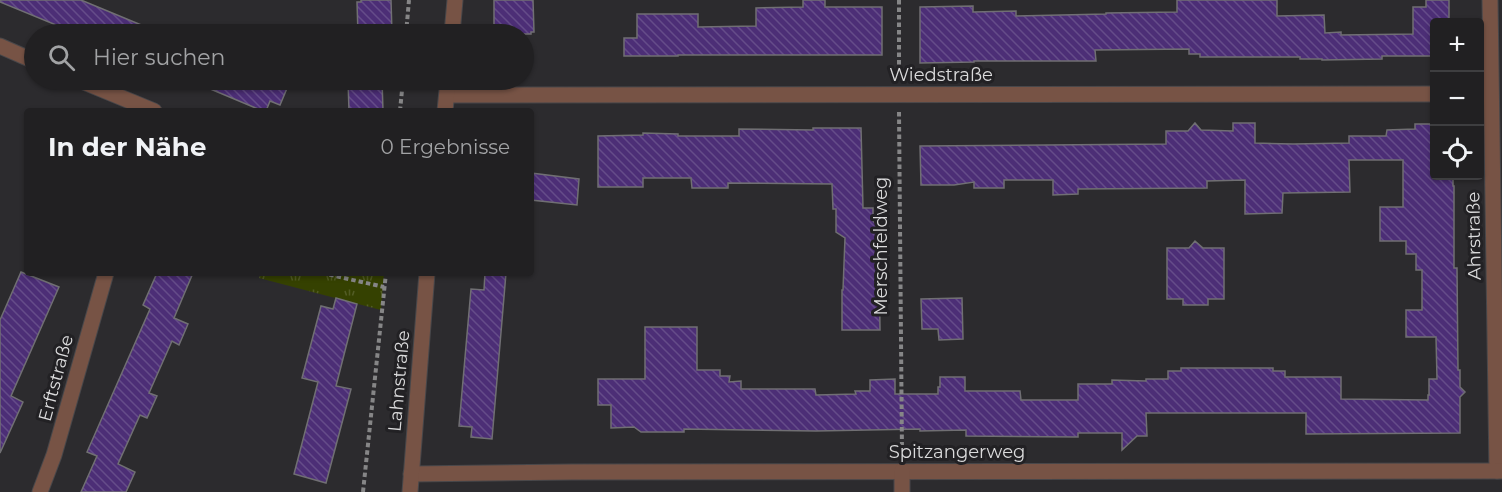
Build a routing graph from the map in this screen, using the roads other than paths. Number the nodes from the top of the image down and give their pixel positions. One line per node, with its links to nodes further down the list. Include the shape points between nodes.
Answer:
1 (455, 0): 3 (street)
2 (1490, 0): 10 (street, Ahrstraße)
3 (453, 24)
4 (0, 46): 5 (street)
5 (24, 57)
6 (534, 88): 9 (street, Wiedstraße, via 899,94)
7 (103, 90): 11 (street)
8 (448, 90): 12 (street)
9 (1430, 94)
10 (1486, 94): 16 (street, Ahrstraße)
11 (147, 108)
12 (445, 108)
13 (105, 276): 18 (street, Erftstraße)
14 (427, 276): 17 (street, Lahnstraße)
15 (902, 471): 16 (street, Spitzangerweg); 17 (street, Spitzangerweg); 20 (street)
16 (1500, 471)
17 (411, 474): 19 (street, Lahnstraße)
18 (40, 492)
19 (410, 492)
20 (902, 492)

